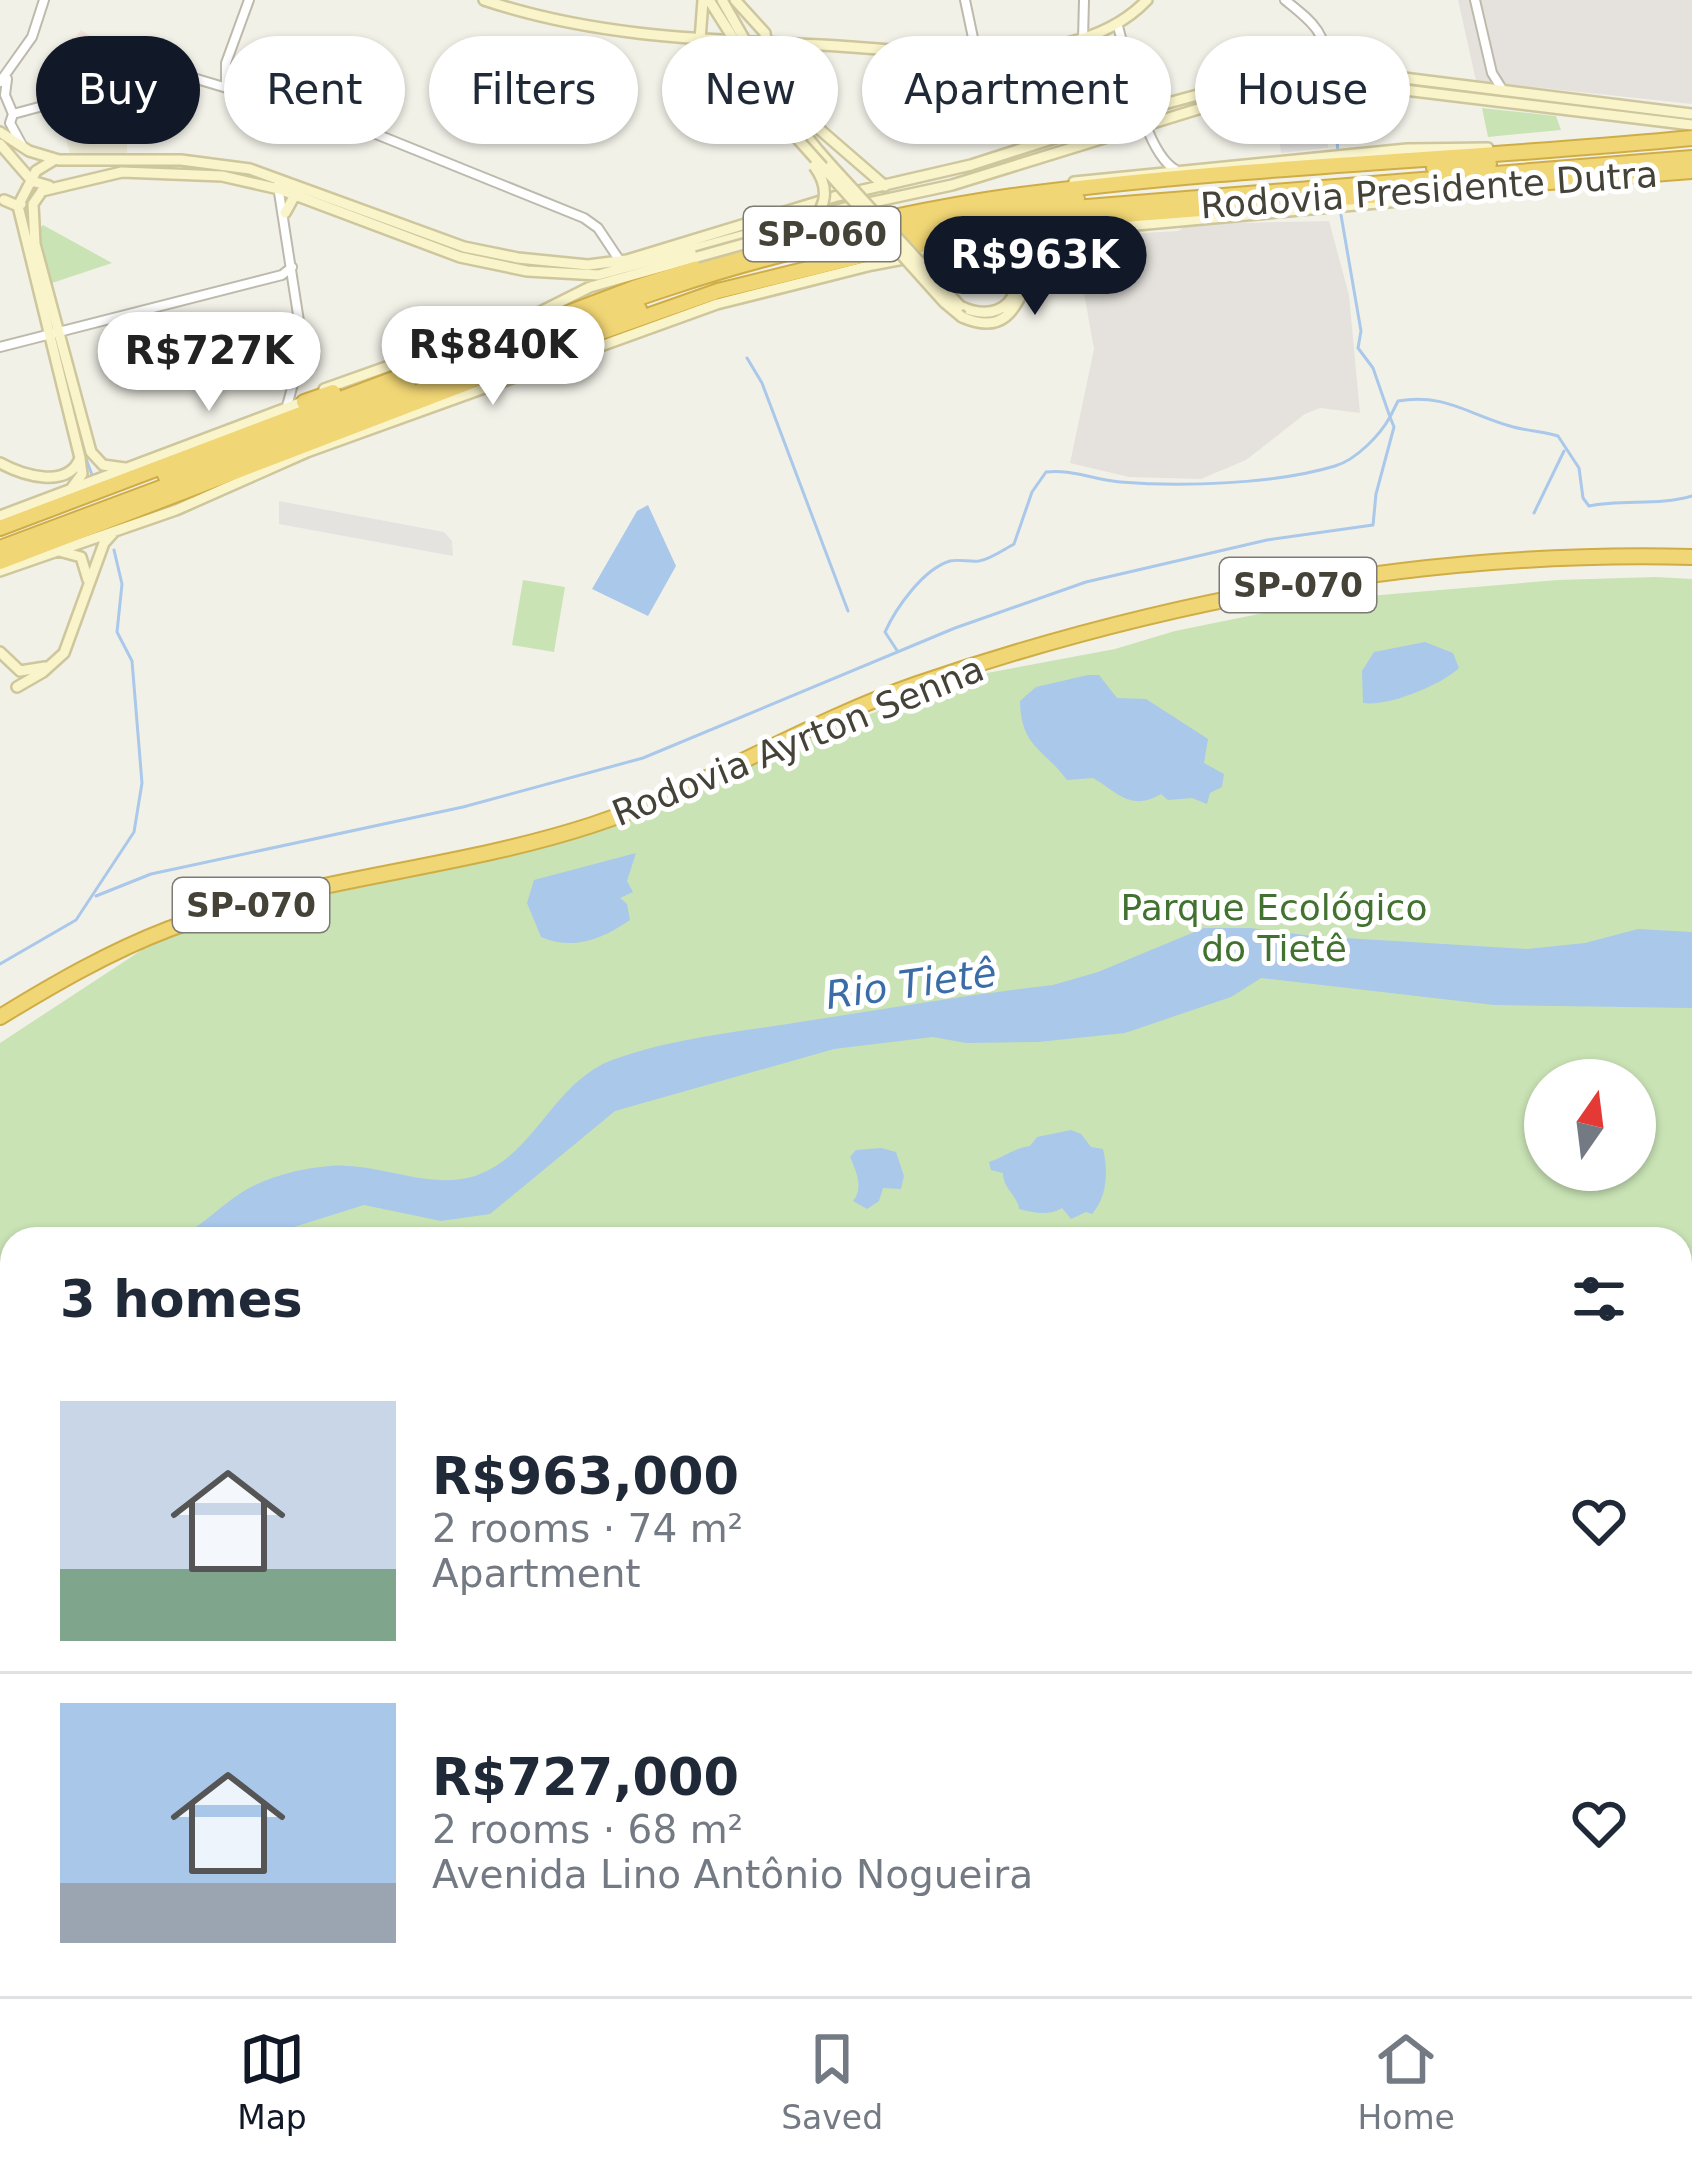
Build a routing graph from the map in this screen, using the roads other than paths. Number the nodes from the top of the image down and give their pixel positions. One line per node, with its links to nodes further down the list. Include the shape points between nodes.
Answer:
1 (44, 0): 28 (street)
2 (249, 0): 13 (street)
3 (484, 0): 14 (main road, via 576,26)
4 (706, 0): 15 (main road); 16 (main road)
5 (722, 0): 17 (main road)
6 (735, 0): 18 (main road)
7 (965, 0): 19 (street)
8 (1084, 0): 20 (street)
9 (1147, 0): 12 (main road)
10 (1286, 0): 23 (street)
11 (1475, 0): 25 (street)
12 (1117, 23): 21 (main road); 22 (street)
13 (236, 36)
14 (665, 36)
15 (701, 36)
16 (735, 36)
17 (737, 36)
18 (766, 36)
19 (973, 36)
20 (1083, 36)
21 (1089, 36)
22 (1121, 36)
23 (1323, 36)
24 (224, 71): 30 (street)
25 (1492, 73): 32 (street); 35 (street)
26 (1410, 78): 27 (main road)
27 (1413, 78): 32 (main road); 33 (main road)
28 (3, 79): 37 (street)
29 (200, 79): 30 (street)
30 (206, 80): 31 (street)
31 (224, 85)
32 (1487, 88): 35 (main road)
33 (1416, 92): 34 (main road); 35 (main road)
34 (1410, 94)
35 (1507, 95): 38 (main road); 39 (main road)
36 (36, 108): 37 (street)
37 (14, 114): 51 (street, via 10,123)
38 (1692, 114)
39 (1692, 125)
40 (0, 132): 51 (main road)
41 (1692, 138): 52 (highway, SP-060)
42 (0, 144): 68 (main road)
43 (387, 144): 81 (street, via 584,218)
44 (800, 144): 89 (main road, bridge, via 824,181 825,200 800,228 590,287)
45 (802, 144): 85 (main road, bridge)
46 (811, 144): 85 (main road, bridge)
47 (836, 144): 69 (main road)
48 (1036, 144): 55 (main road)
49 (1083, 144): 63 (main road)
50 (1156, 144): 56 (street)
51 (23, 148): 57 (main road)
52 (1510, 153): 61 (main road, via 1407,149); 73 (highway, SP-060)
53 (1692, 153): 101 (highway, Rodovia Presidente Dutra / SP-060, via 1110,195 878,233 672,286); 102 (highway, Rodovia Presidente Dutra / SP-060, via 1087,208 859,248 710,285 574,331)
54 (264, 157): 60 (main road)
55 (995, 157): 63 (main road); 69 (main road)
56 (1162, 158): 61 (street); 64 (street)
57 (59, 160): 58 (main road); 59 (main road)
58 (92, 160): 60 (main road); 67 (main road)
59 (46, 163): 68 (main road); 70 (main road, via 42,175)
60 (250, 169): 65 (main road)
61 (1176, 170): 64 (main road)
62 (1692, 170): 66 (highway, Rodovia Presidente Dutra / SP-060)
63 (1001, 171): 75 (main road)
64 (1161, 171): 73 (main road)
65 (274, 175): 71 (street); 81 (main road, via 477,250)
66 (1608, 177): 79 (main road); 97 (highway, Rodovia Presidente Dutra / SP-060, via 1072,219 869,254 718,291)
67 (87, 178): 70 (main road); 71 (main road, via 191,172)
68 (30, 179): 70 (main road); 77 (main road)
69 (885, 186): 75 (main road); 81 (main road)
70 (51, 187): 76 (main road)
71 (279, 189): 72 (main road); 78 (street)
72 (295, 195): 78 (main road); 81 (main road, via 496,266 579,275)
73 (1014, 196): 88 (highway, SP-060, via 796,240)
74 (4, 200): 77 (main road)
75 (880, 200): 81 (main road)
76 (32, 204): 77 (main road); 86 (main road)
77 (19, 206): 86 (main road)
78 (285, 213): 82 (street)
79 (1081, 229): 80 (main road); 85 (main road, via 1044,247 1004,318 983,323)
80 (950, 249): 85 (main road, via 1000,253 1016,280 1000,310); 95 (main road, via 674,317)
81 (623, 265)
82 (292, 267): 83 (street); 84 (street)
83 (282, 275): 84 (street); 86 (street)
84 (294, 280): 90 (street, via 301,362)
85 (961, 312)
86 (55, 336): 87 (street); 91 (main road)
87 (0, 347)
88 (435, 363): 89 (highway); 100 (highway, SP-060)
89 (304, 401): 90 (main road)
90 (287, 408): 94 (main road)
91 (74, 409): 92 (main road); 94 (main road, via 95,458)
92 (80, 458): 93 (main road, via 69,472 35,478); 96 (main road, via 82,474)
93 (0, 463)
94 (130, 468): 96 (main road)
95 (256, 474): 99 (highway)
96 (69, 491): 98 (main road)
97 (158, 500): 99 (highway, Rodovia Presidente Dutra / SP-060); 102 (highway, SP-060)
98 (0, 516)
99 (121, 522): 103 (main road); 105 (highway, Rodovia Presidente Dutra / SP-060); 107 (main road)
100 (0, 528)
101 (0, 537)
102 (0, 549)
103 (53, 551): 106 (main road); 107 (main road, via 81,557)
104 (1692, 557): 111 (highway, Rodovia Ayrton Senna / SP-070, via 1556,558 1342,578 1118,623 915,685 592,825 170,929)
105 (0, 562)
106 (0, 571)
107 (87, 593): 109 (main road)
108 (0, 652): 110 (main road)
109 (55, 662): 110 (main road); 110 (main road, via 17,687)
110 (20, 671)
111 (0, 1017)

